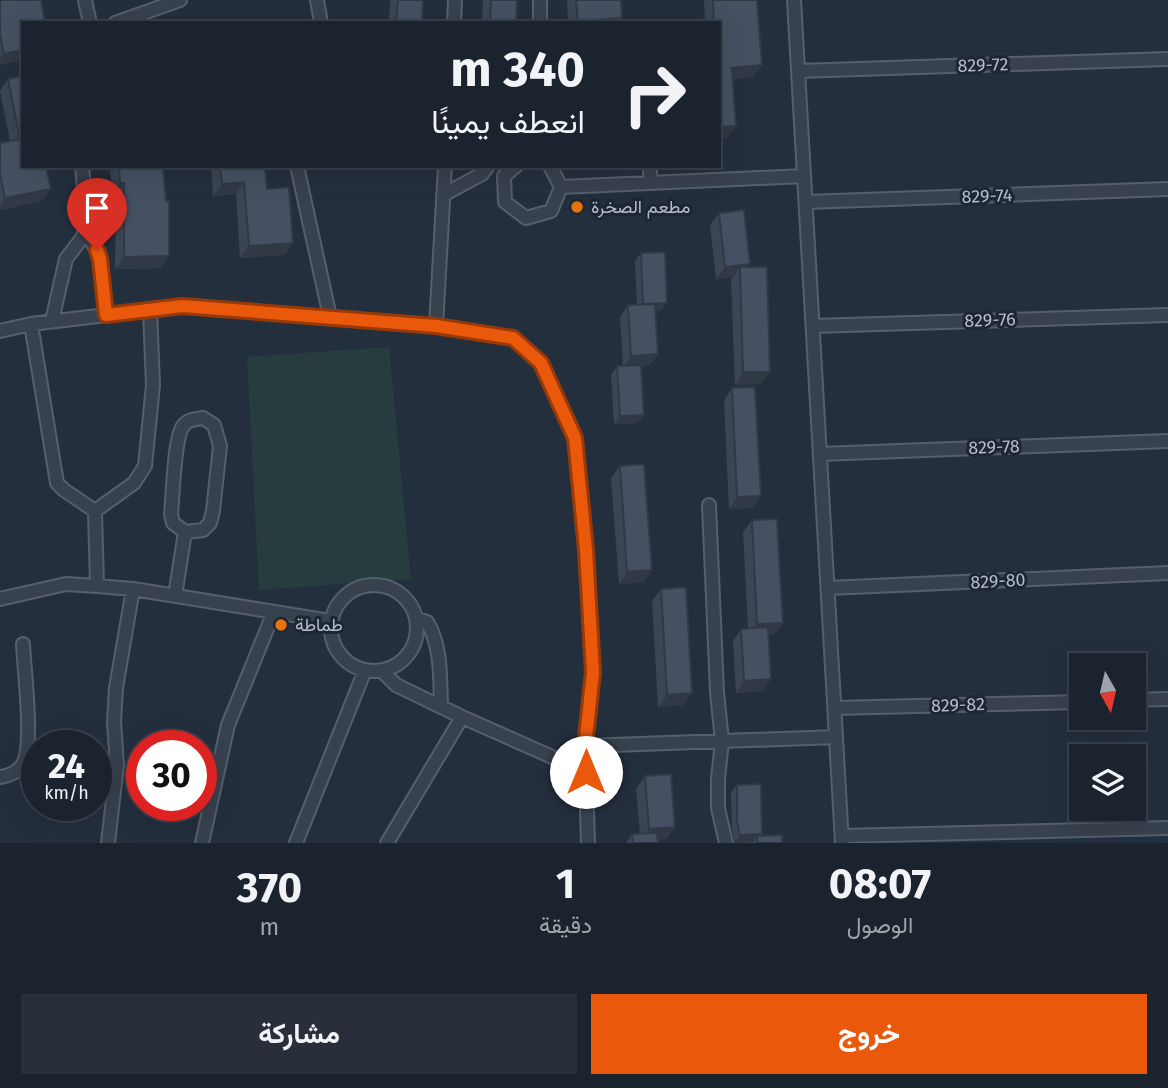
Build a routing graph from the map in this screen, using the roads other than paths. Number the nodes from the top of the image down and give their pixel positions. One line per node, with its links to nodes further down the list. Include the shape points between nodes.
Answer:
1 (85, 0): 7 (street)
2 (180, 0): 8 (street)
3 (317, 0): 9 (street)
4 (455, 0): 10 (street)
5 (540, 0): 11 (street)
6 (794, 0): 13 (street)
7 (90, 21)
8 (121, 21)
9 (321, 21)
10 (454, 21)
11 (540, 21)
12 (1168, 59): 13 (street, 829-72)
13 (798, 71): 21 (street)
14 (82, 168): 27 (street)
15 (297, 168): 31 (street)
16 (445, 168): 25 (street)
17 (486, 168): 25 (street)
18 (514, 168): 23 (street, via 504,176 505,202 526,218 551,211)
19 (552, 168): 23 (street)
20 (650, 168): 22 (street)
21 (804, 176): 22 (street); 26 (street)
22 (650, 183): 23 (street)
23 (561, 187)
24 (1168, 189): 26 (street, 829-74)
25 (443, 195): 34 (street)
26 (806, 202): 35 (street)
27 (85, 232): 29 (street, via 100,259); 32 (street, via 66,259)
28 (150, 310): 29 (street); 31 (street, via 182,306); 40 (street, via 153,385 145,466 134,483)
29 (106, 315): 32 (street)
30 (1168, 315): 35 (street, 829-76)
31 (331, 317): 34 (street)
32 (52, 321): 33 (street)
33 (31, 324): 36 (street); 40 (street, via 58,482)
34 (436, 326): 62 (street, via 513,338 541,363 575,438 593,672)
35 (813, 326): 38 (street)
36 (0, 331)
37 (1168, 441): 38 (street, 829-78)
38 (820, 454): 44 (street)
39 (709, 505): 61 (street)
40 (95, 511): 43 (street)
41 (185, 532): 41 (street, via 203,530 213,511 220,446 214,425 203,418 190,420 178,439 171,514 173,523); 46 (street)
42 (1168, 573): 44 (street, 829-80)
43 (97, 586): 45 (street); 47 (street, via 66,584)
44 (828, 588): 58 (street)
45 (133, 589): 46 (street); 67 (street, via 117,688 117,765)
46 (174, 596): 48 (street)
47 (0, 599)
48 (274, 611): 50 (street); 68 (street, via 228,725)
49 (417, 619): 50 (street, via 410,603 382,584 348,592); 53 (street, via 417,636 410,652); 57 (street, via 427,622 433,631)
50 (330, 621): 52 (street, via 338,653)
51 (23, 644): 64 (street, via 28,747 23,765)
52 (365, 670): 53 (street); 69 (street)
53 (382, 671): 57 (street, via 396,685)
54 (1168, 699): 55 (street)
55 (1146, 700)
56 (1069, 702): 58 (street, 829-82)
57 (441, 707): 59 (street)
58 (835, 708): 60 (street)
59 (462, 718): 63 (street); 70 (street)
60 (836, 737): 61 (street); 66 (street)
61 (722, 741): 62 (street); 72 (street, via 718,808)
62 (585, 746): 63 (street)
63 (586, 772): 71 (street)
64 (0, 777)
65 (1168, 828): 66 (street)
66 (842, 839)
67 (108, 843)
68 (202, 843)
69 (296, 843)
70 (387, 843)
71 (588, 843)
72 (726, 843)

